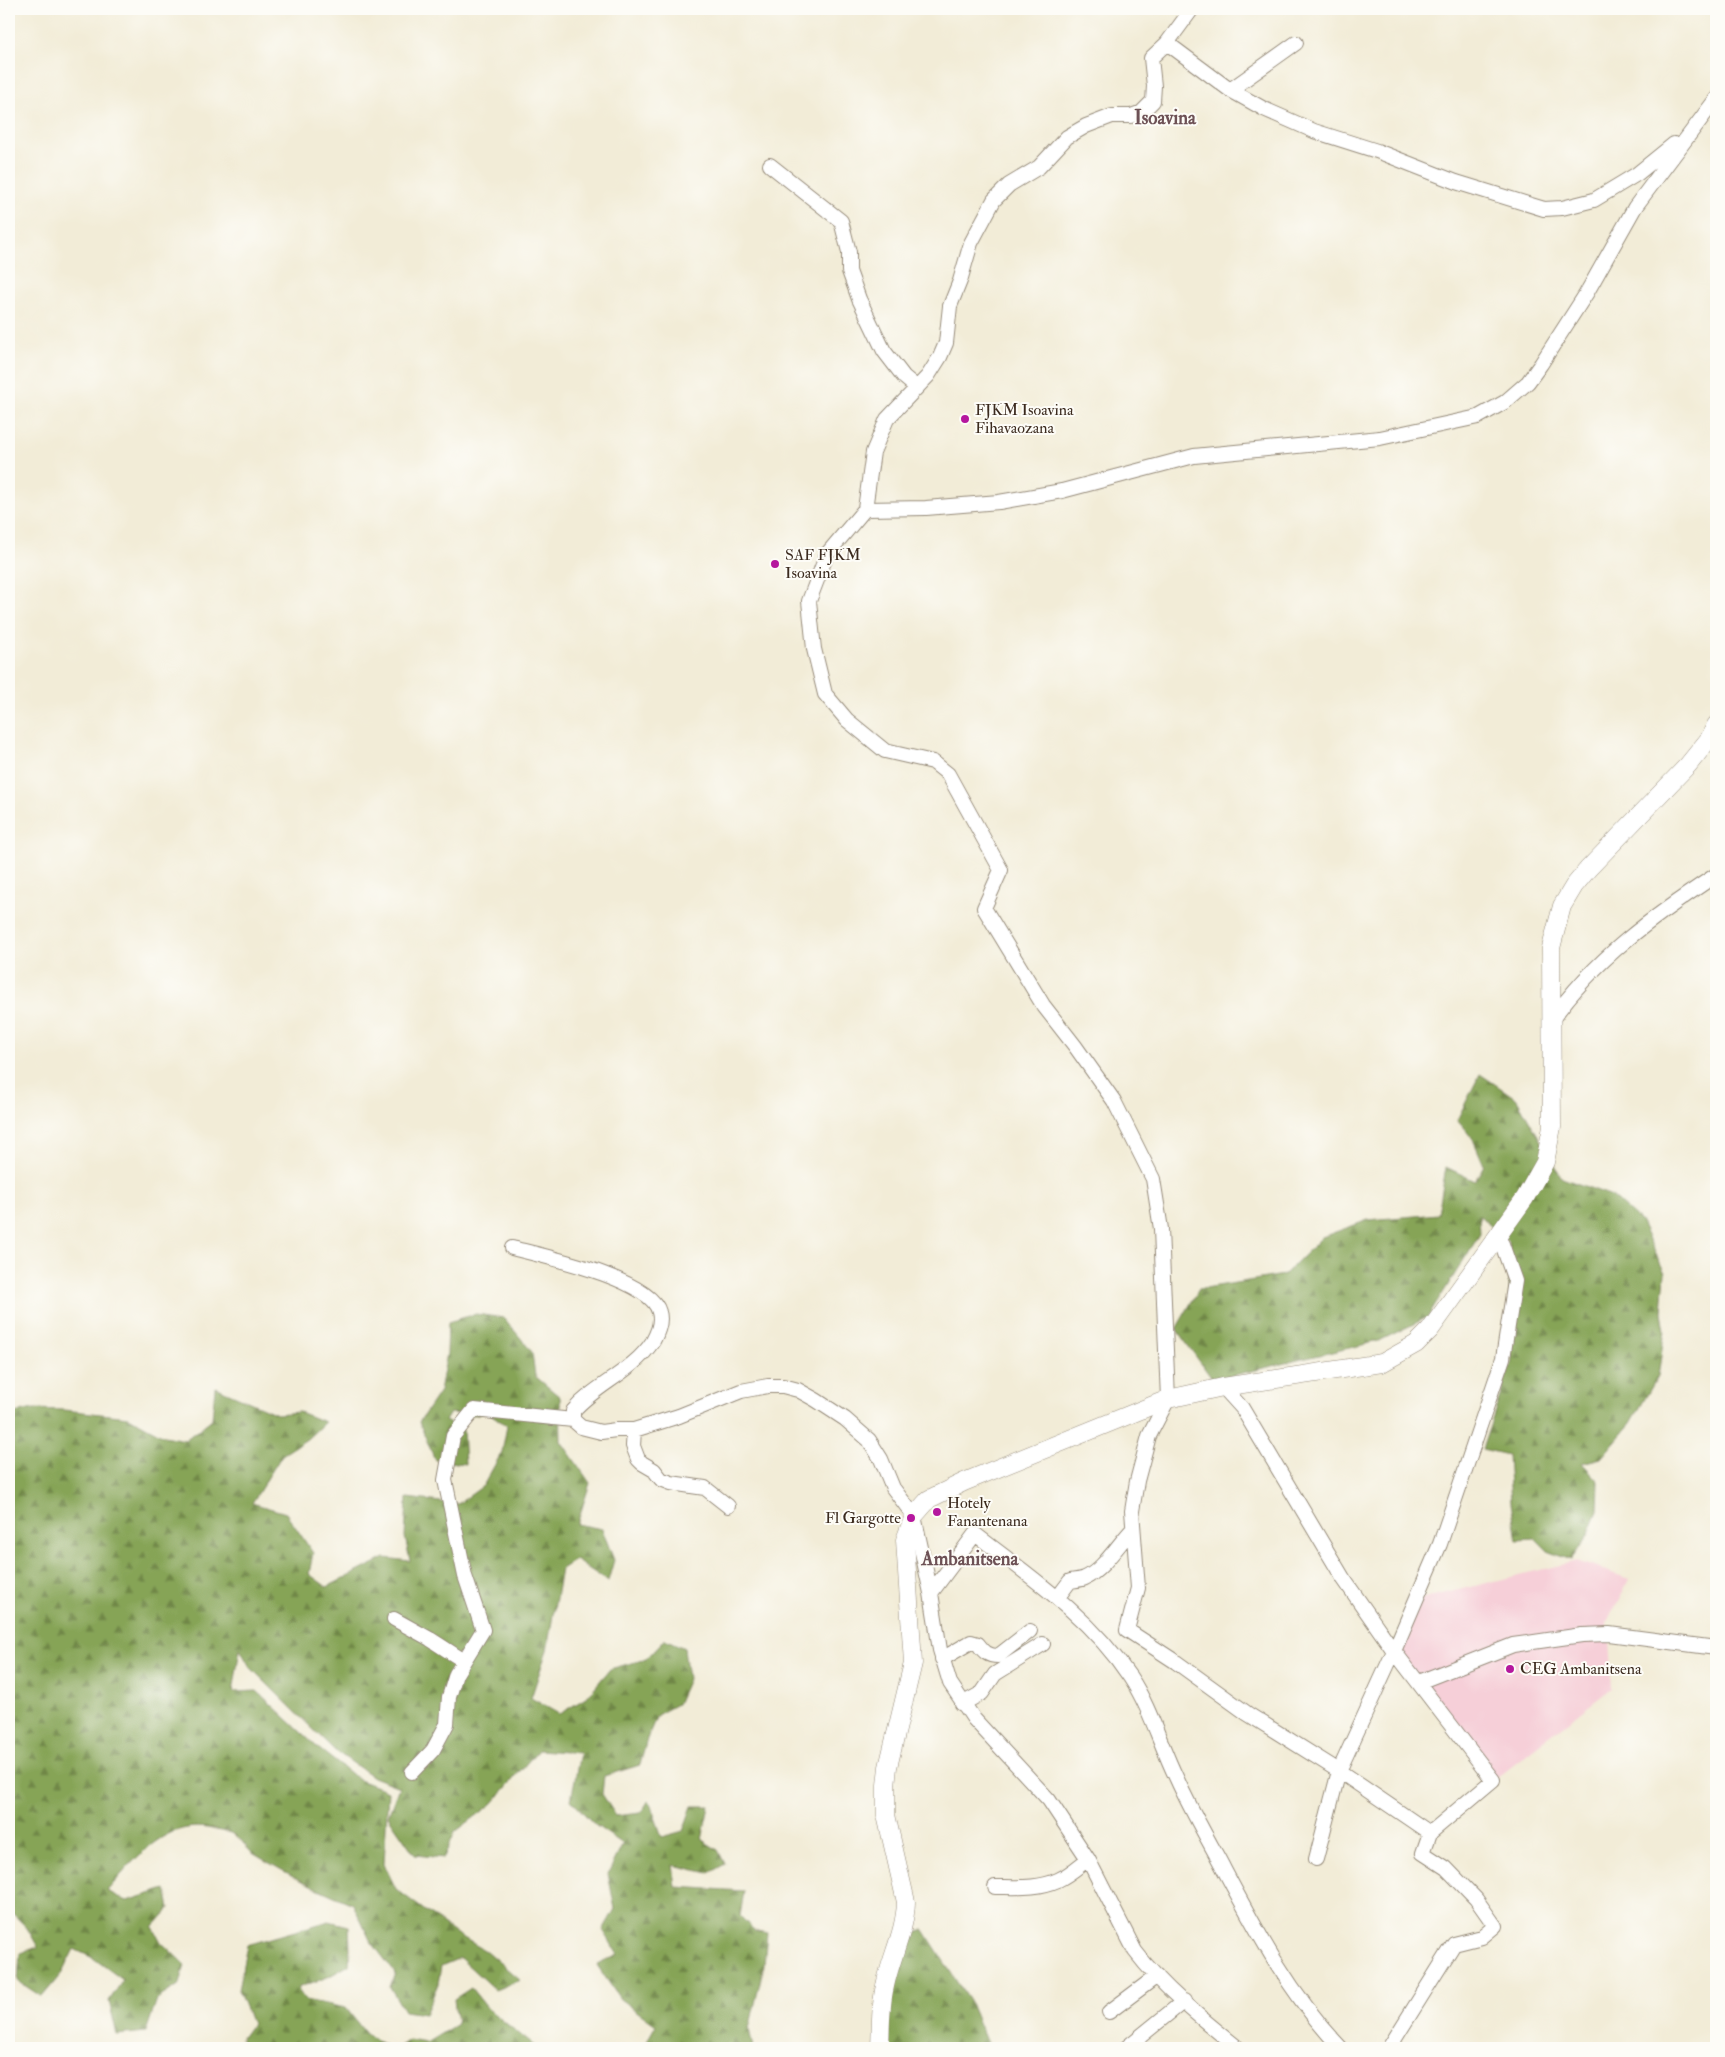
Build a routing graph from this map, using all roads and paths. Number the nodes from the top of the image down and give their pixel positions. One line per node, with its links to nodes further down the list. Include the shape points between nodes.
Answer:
1 (1192, 9): 2 (street)
2 (1167, 43): 4 (street); 8 (street, via 1151,58 1153,101 1142,112 1131,116 1112,116 1067,136 1039,167 1009,185 994,200 971,243 950,306 946,343 928,376)
3 (1296, 43): 4 (street)
4 (1230, 90): 6 (street, via 1314,131 1456,182 1544,209 1594,200 1636,174)
5 (1716, 99): 6 (street)
6 (1689, 133): 9 (street, via 1635,206 1586,294 1528,382 1505,402 1478,417 1380,438 1194,456 1062,491 999,502)
7 (770, 165): 8 (street, via 841,221 849,252 848,270 859,299 884,351)
8 (916, 387): 9 (street, via 887,419 873,452)
9 (865, 509): 16 (street, via 827,554 809,602 814,649 825,694 847,720 885,751 933,762 948,774 1001,870 984,908 1043,1005 1114,1101 1153,1180 1161,1229)
10 (1716, 725): 12 (main road, via 1688,765 1588,869 1562,906 1551,948)
11 (1716, 875): 12 (street, via 1632,934 1598,964)
12 (1551, 1021): 13 (main road, via 1552,1127 1549,1148 1536,1179)
13 (1496, 1238): 15 (main road, via 1430,1330 1416,1344 1395,1356 1365,1366); 28 (street, via 1502,1244 1515,1281 1503,1358 1440,1544)
14 (512, 1248): 17 (street, via 579,1265 632,1284 659,1310 660,1326 652,1341 632,1366 582,1401 573,1411)
15 (1223, 1386): 16 (main road); 28 (street, via 1242,1408 1343,1578)
16 (1168, 1399): 20 (main road, via 964,1482 929,1499); 21 (street, via 1149,1436 1137,1480)
17 (573, 1420): 18 (street, via 581,1427 602,1432); 30 (street, via 474,1410 453,1436 445,1480 465,1576 483,1630)
18 (634, 1430): 19 (street, via 633,1446 638,1459 665,1482 705,1488); 20 (street, via 741,1391 768,1386 798,1390 844,1419 869,1440 893,1488)
19 (728, 1506)
20 (914, 1516): 22 (street); 42 (main road, via 906,1540 912,1663 886,1785 886,1815 906,1902 900,1938 882,1999)
21 (1133, 1529): 23 (street, via 1103,1565 1085,1578 1070,1581); 33 (street, via 1138,1588 1127,1630 1248,1714)
22 (931, 1593): 23 (street, via 975,1534); 29 (street)
23 (1058, 1597): 45 (street, via 1101,1639 1131,1678 1176,1777 1252,1925 1284,1974)
24 (394, 1620): 30 (street)
25 (1030, 1631): 29 (street, via 998,1656 991,1656 971,1642)
26 (1043, 1644): 32 (street, via 995,1674 982,1693)
27 (1716, 1648): 31 (street, via 1609,1634 1582,1635 1513,1645)
28 (1394, 1651): 31 (street); 33 (street)
29 (942, 1658): 32 (street, via 950,1683)
30 (464, 1661): 34 (street, via 449,1697 448,1724 433,1750)
31 (1419, 1682): 35 (street, via 1493,1780)
32 (962, 1704): 36 (street, via 1049,1800)
33 (1339, 1771): 35 (street); 37 (street)
34 (412, 1772)
35 (1430, 1833): 46 (street, via 1423,1853 1446,1868 1476,1899 1495,1926 1482,1937 1454,1944)
36 (1088, 1859): 38 (street, via 1060,1879 1046,1884); 39 (street, via 1135,1951)
37 (1316, 1859)
38 (995, 1887)
39 (1156, 1976): 40 (street); 41 (street)
40 (1184, 2000): 43 (street); 44 (street)
41 (1109, 2012)
42 (880, 2048)
43 (1126, 2048)
44 (1238, 2048)
45 (1341, 2048)
46 (1389, 2048)

